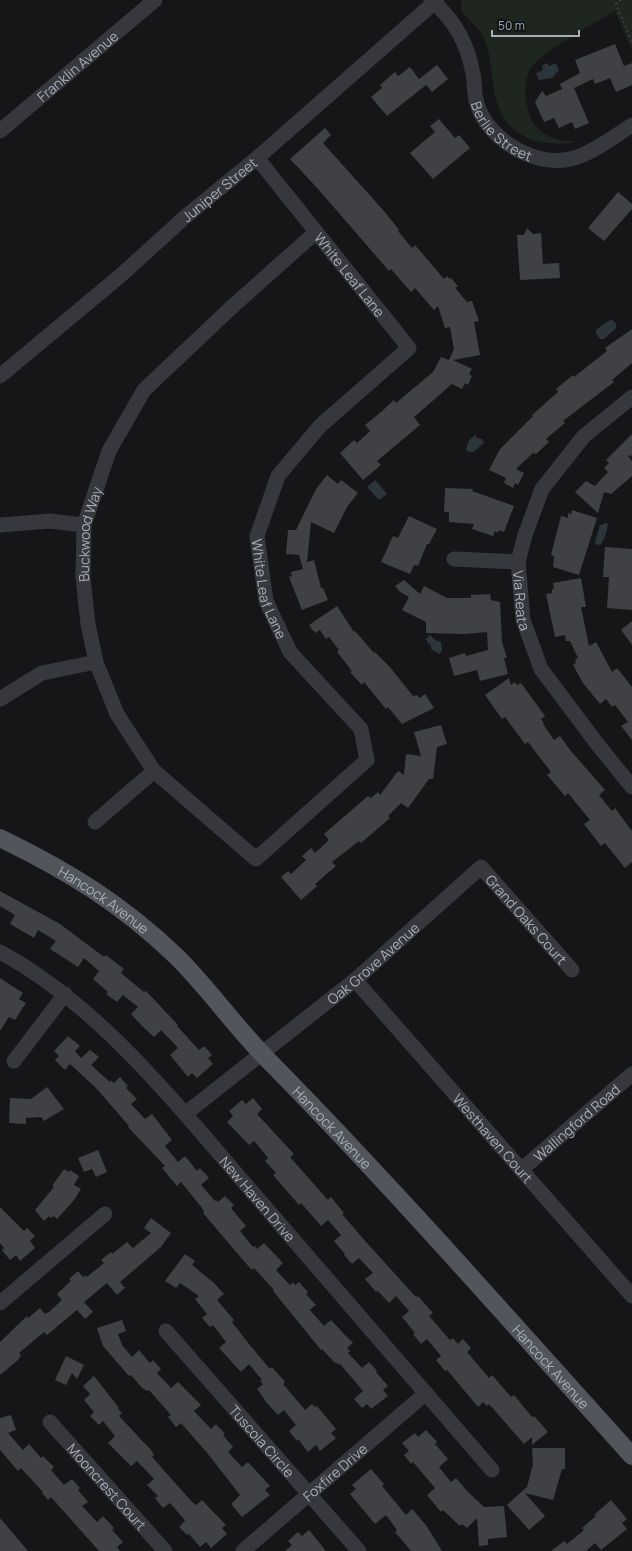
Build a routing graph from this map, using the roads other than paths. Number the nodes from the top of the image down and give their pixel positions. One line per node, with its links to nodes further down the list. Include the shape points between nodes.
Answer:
1 (154, 0): 4 (street, Franklin Avenue)
2 (434, 1): 3 (street, Berlie Street, via 454,23 466,47 477,104 490,128 507,144 525,154 553,160 576,158); 5 (street, Juniper Street)
3 (632, 125)
4 (0, 131)
5 (257, 158): 6 (street, White Leaf Lane); 7 (street, Juniper Street)
6 (315, 233): 10 (street, Buckwood Way, via 144,390 109,451); 19 (street, White Leaf Lane, via 409,348 320,426 278,476 257,536 266,601 290,652 361,729 367,760)
7 (0, 376)
8 (632, 397): 12 (street, Via Reata, via 584,436 542,489)
9 (0, 525): 10 (street, via 50,521)
10 (84, 525): 13 (street, Buckwood Way, via 83,577 88,624)
11 (454, 559): 12 (street)
12 (518, 562): 16 (street, Via Reata, via 523,620 541,669)
13 (96, 662): 14 (street, via 42,673); 15 (street, Buckwood Way, via 117,714)
14 (0, 699)
15 (154, 771): 17 (street); 19 (street, Buckwood Way)
16 (632, 787)
17 (95, 822)
18 (0, 838): 25 (main road, Hancock Avenue, via 63,870 124,910 177,957 213,995)
19 (256, 859)
20 (481, 868): 22 (street, Grand Oaks Court); 23 (street, Oak Grove Avenue)
21 (0, 952): 24 (street, New Haven Drive, via 24,964)
22 (572, 970)
23 (356, 980): 25 (street, Oak Grove Avenue); 29 (street, Westhaven Court)
24 (65, 994): 26 (street); 28 (street, New Haven Drive, via 126,1050)
25 (261, 1053): 28 (street, Oak Grove Avenue); 36 (main road, Hancock Avenue, via 332,1125)
26 (14, 1061)
27 (632, 1074): 29 (street, Wallingford Road)
28 (185, 1114): 34 (street, New Haven Drive)
29 (521, 1170): 31 (street, Westhaven Court)
30 (105, 1214): 32 (street)
31 (632, 1296)
32 (1, 1299)
33 (166, 1331): 38 (street, Tuscola Circle)
34 (426, 1394): 37 (street, New Haven Drive); 38 (street, Foxfire Drive)
35 (50, 1422): 39 (street, Mooncrest Court)
36 (632, 1456)
37 (492, 1470)
38 (308, 1494): 40 (street, Foxfire Drive); 41 (street, Tuscola Circle)
39 (164, 1551)
40 (243, 1551)
41 (359, 1551)

